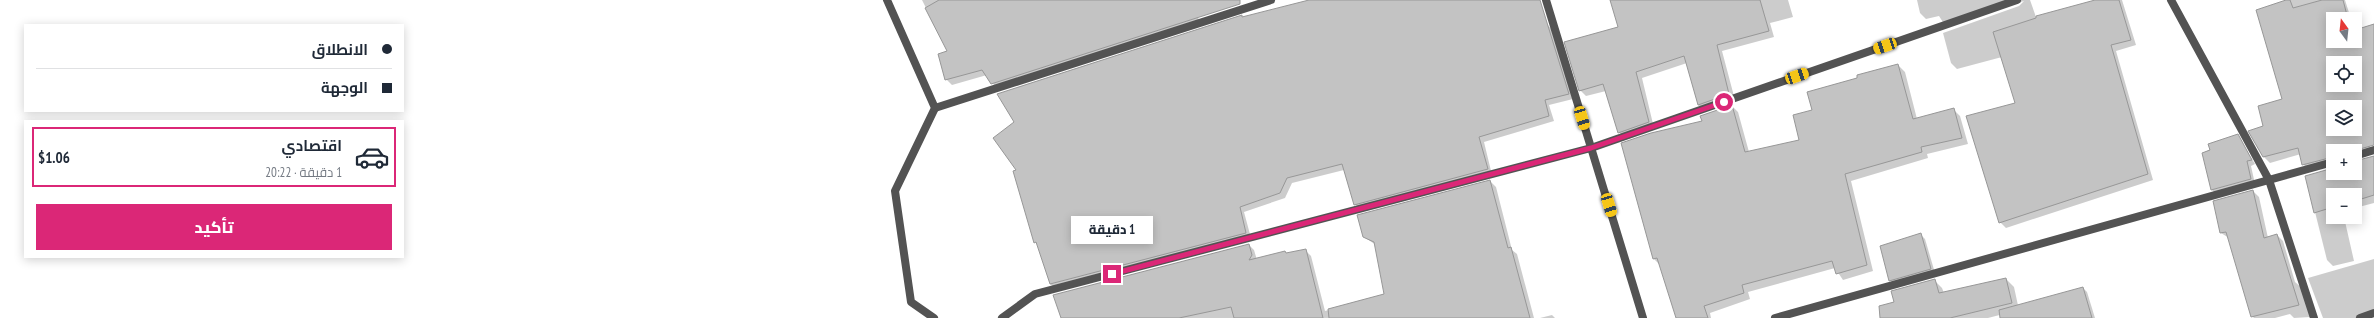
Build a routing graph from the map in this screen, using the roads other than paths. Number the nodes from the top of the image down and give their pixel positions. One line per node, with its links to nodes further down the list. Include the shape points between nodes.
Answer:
1 (887, 0): 6 (street)
2 (1271, 0): 6 (street)
3 (1546, 0): 7 (street)
4 (2017, 0): 7 (street)
5 (2171, 0): 11 (street)
6 (935, 108): 13 (street, via 895,191 911,302)
7 (1591, 148): 14 (street, via 1035,294); 15 (street)
8 (2374, 150): 9 (street)
9 (2362, 154)
10 (2326, 164): 11 (street)
11 (2269, 180): 16 (street); 17 (street)
12 (2374, 313): 18 (street)
13 (934, 318)
14 (1002, 318)
15 (1643, 318)
16 (1775, 318)
17 (2314, 318)
18 (2360, 318)

